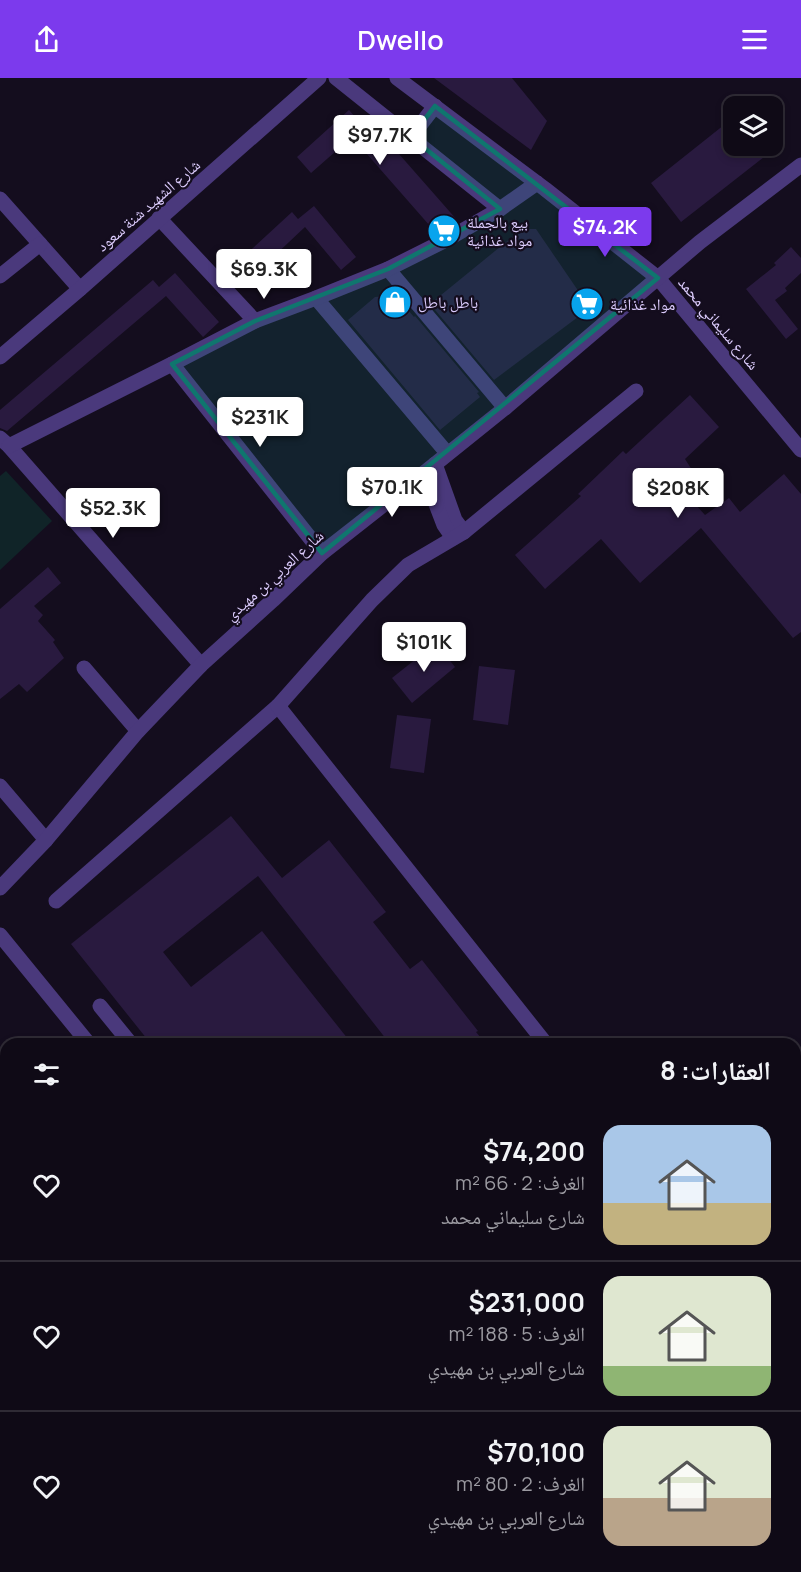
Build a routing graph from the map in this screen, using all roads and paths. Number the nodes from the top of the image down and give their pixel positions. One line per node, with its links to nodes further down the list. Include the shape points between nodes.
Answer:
1 (320, 78): 10 (street, شارع الشهيد شنة سعود)
2 (336, 78): 5 (street)
3 (397, 78): 4 (street, شارع سليماني محمد)
4 (435, 106): 5 (street); 7 (street, شارع سليماني محمد)
5 (411, 137): 9 (street)
6 (801, 165): 14 (street, شارع العربي بن مهيدي)
7 (537, 183): 9 (street); 14 (street, شارع سليماني محمد)
8 (0, 199): 11 (street)
9 (500, 208): 12 (street)
10 (159, 218): 15 (street, شارع الشهيد شنة سعود); 17 (street)
11 (40, 244): 13 (street); 15 (street)
12 (388, 269): 16 (street); 21 (street)
13 (0, 276)
14 (658, 278): 21 (street, شارع العربي بن مهيدي); 23 (street, شارع سليماني محمد)
15 (80, 289): 18 (street, شارع الشهيد شنة سعود)
16 (316, 298): 17 (street); 24 (street)
17 (255, 321): 19 (street)
18 (0, 357)
19 (172, 364): 22 (street); 27 (street)
20 (636, 391): 26 (street)
21 (505, 408): 24 (street, شارع العربي بن مهيدي)
22 (4, 442): 28 (street)
23 (801, 450)
24 (447, 453): 25 (street, شارع العربي بن مهيدي)
25 (429, 469): 26 (street, via 444,525); 27 (street, شارع العربي بن مهيدي)
26 (458, 535): 30 (street, via 408,565)
27 (322, 553): 28 (street, شارع العربي بن مهيدي)
28 (201, 665): 31 (street, شارع العربي بن مهيدي)
29 (84, 668): 31 (street)
30 (278, 706): 35 (street); 40 (street)
31 (138, 731): 33 (street, شارع العربي بن مهيدي)
32 (0, 786): 33 (street)
33 (46, 840): 34 (street, شارع العربي بن مهيدي)
34 (0, 888)
35 (56, 901)
36 (0, 934): 38 (street)
37 (100, 1006): 39 (street)
38 (84, 1038)
39 (126, 1038)
40 (541, 1038)

